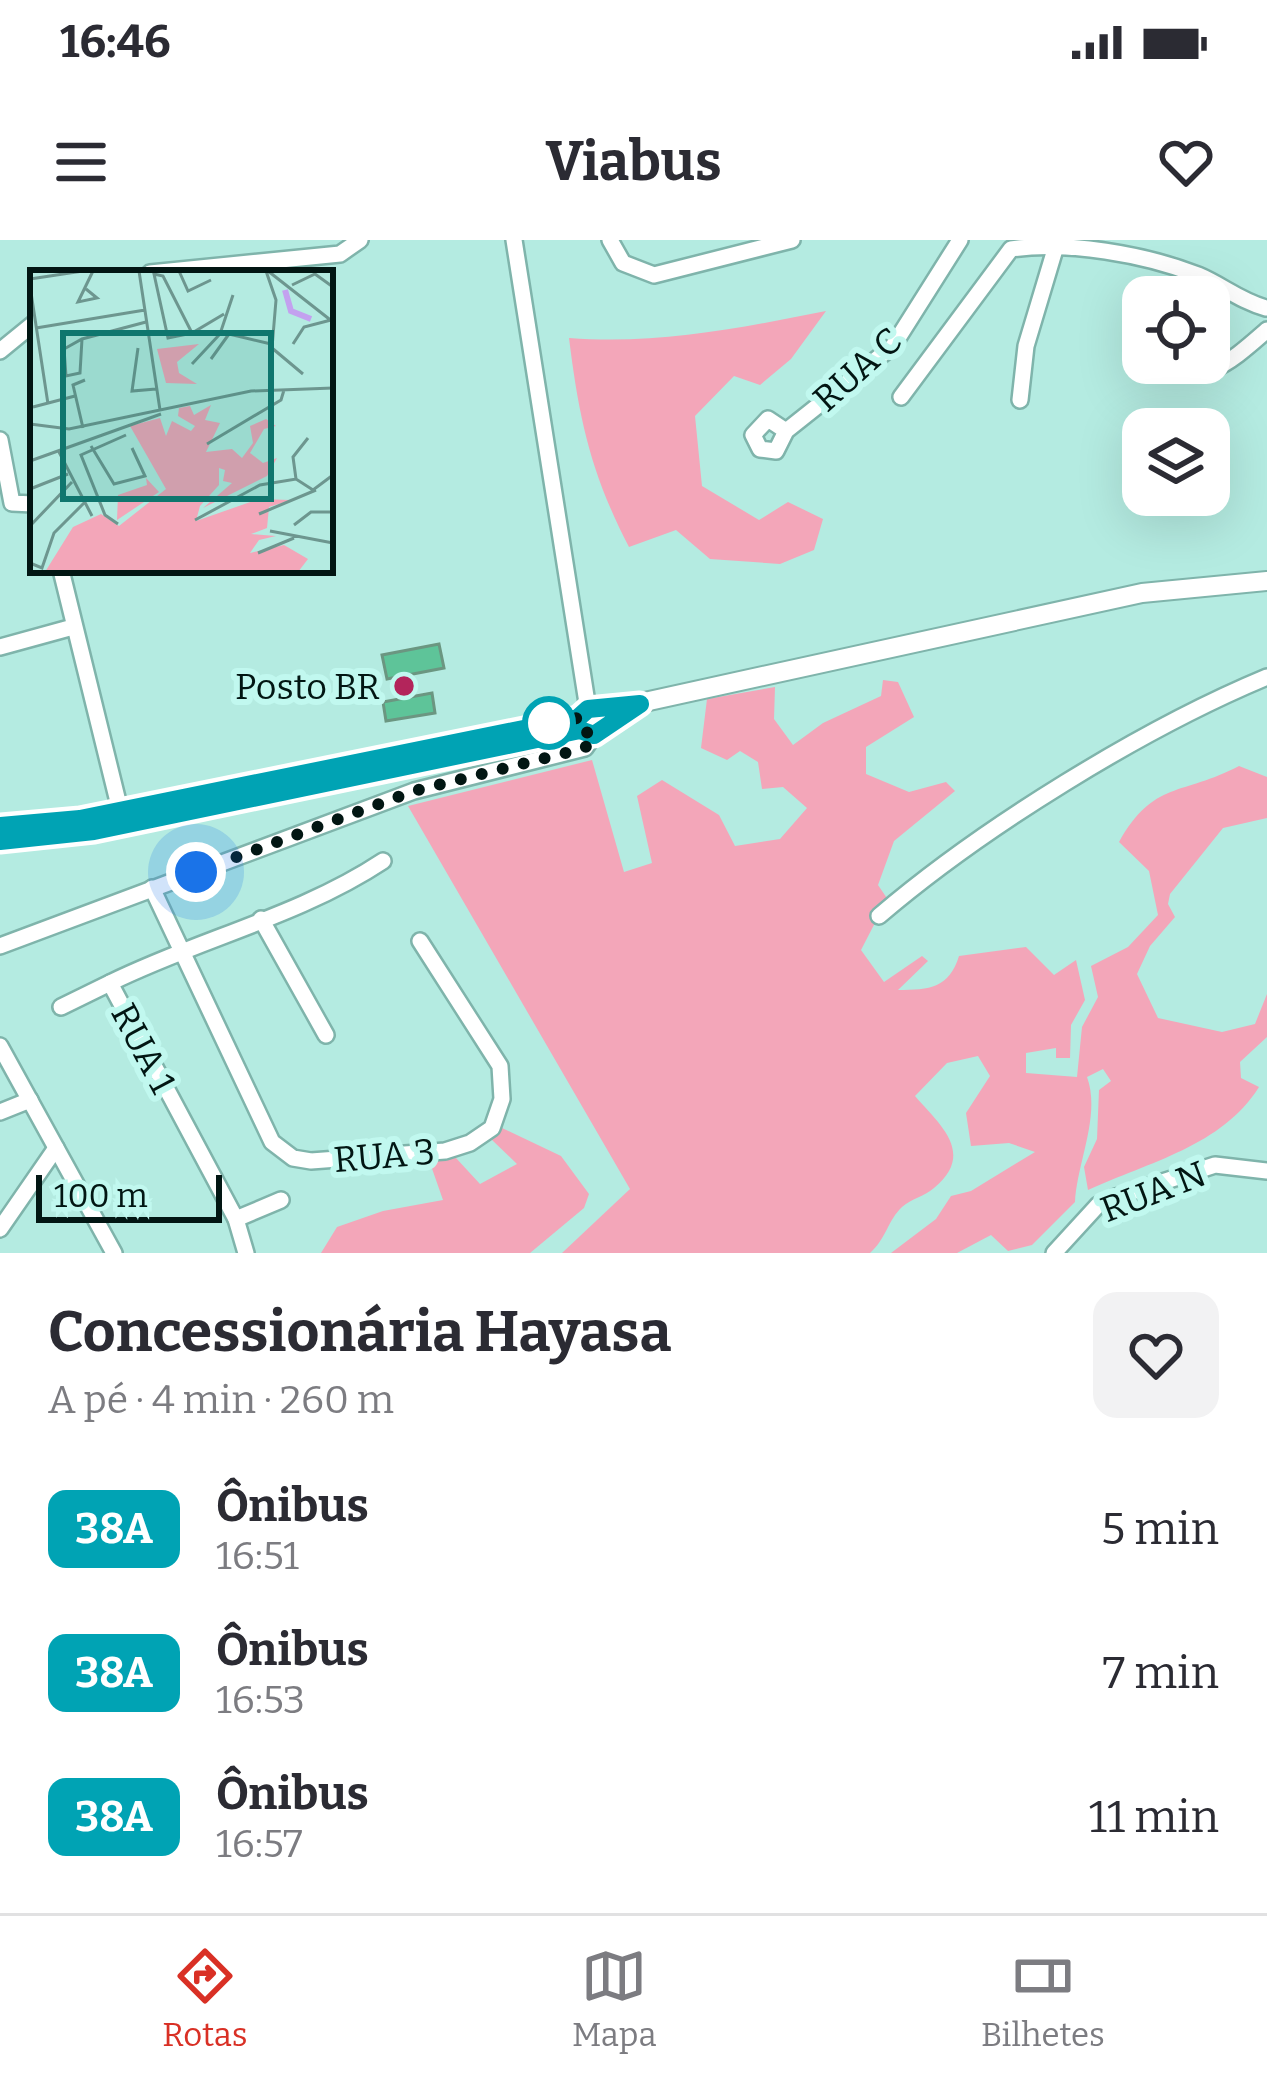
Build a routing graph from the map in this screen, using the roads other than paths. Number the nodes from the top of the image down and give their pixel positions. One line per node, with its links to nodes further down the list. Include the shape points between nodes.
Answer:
1 (360, 240): 8 (street, via 340,254)
2 (514, 240): 24 (street)
3 (610, 240): 5 (street, via 639,273 680,273)
4 (960, 240): 16 (street, RUA C, via 893,346)
5 (787, 241)
6 (1013, 244): 7 (street); 14 (street)
7 (1056, 246): 9 (street, via 1196,274); 15 (street)
8 (180, 270)
9 (1266, 306)
10 (30, 326): 12 (street)
11 (1267, 330): 13 (street)
12 (0, 351)
13 (1230, 357)
14 (902, 397)
15 (1019, 400)
16 (786, 431)
17 (0, 440): 18 (street, via 12,502)
18 (30, 504)
19 (62, 573): 21 (street)
20 (1267, 581): 24 (main road, via 1142,593)
21 (73, 627): 22 (street); 25 (street)
22 (0, 647)
23 (1267, 677): 30 (street, via 1064,785 927,875)
24 (590, 721): 25 (main road); 29 (street, via 585,748 414,791)
25 (122, 817): 26 (main road); 27 (main road)
26 (0, 826)
27 (0, 841)
28 (383, 861): 31 (street, RUA 1)
29 (152, 888): 33 (street); 34 (street, RUA 3)
30 (880, 916)
31 (261, 920): 34 (street, RUA 1); 37 (street)
32 (420, 940): 34 (street, RUA 3, via 500,1066 499,1116 458,1148 310,1161 272,1142)
33 (0, 946)
34 (180, 948): 35 (street, RUA 1)
35 (110, 983): 36 (street); 44 (street, RUA 1)
36 (61, 1006)
37 (326, 1035)
38 (0, 1046): 39 (street)
39 (30, 1100): 40 (street); 41 (street)
40 (0, 1112)
41 (56, 1148): 45 (street); 46 (street)
42 (1267, 1171): 48 (street, RUA N, via 1216,1165 1113,1198)
43 (281, 1200): 44 (street)
44 (236, 1219): 47 (street, RUA 1)
45 (0, 1229)
46 (114, 1253)
47 (246, 1253)
48 (1054, 1253)

